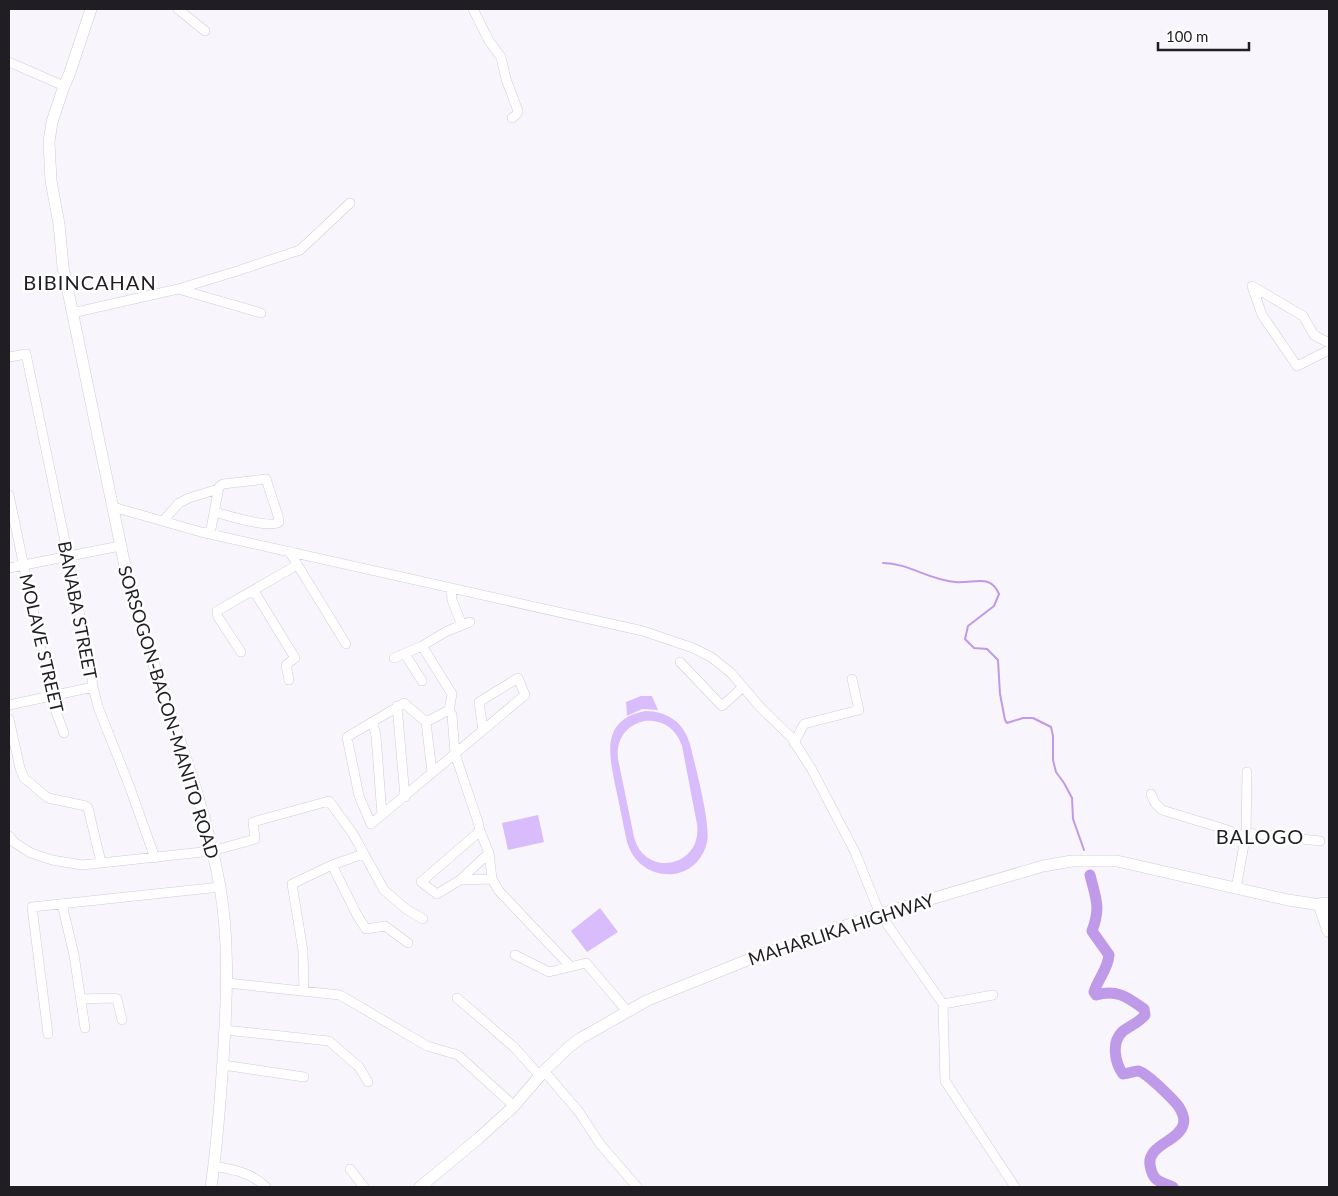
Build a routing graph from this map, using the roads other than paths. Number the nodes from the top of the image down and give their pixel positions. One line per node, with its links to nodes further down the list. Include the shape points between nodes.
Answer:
1 (91, 9): 6 (main road, SORSOGON-BACON-MANITO ROAD)
2 (178, 9): 4 (street)
3 (473, 9): 7 (street, via 501,57 518,110)
4 (205, 32)
5 (9, 62): 6 (street)
6 (64, 86): 10 (main road, SORSOGON-BACON-MANITO ROAD, via 52,122 49,162)
7 (512, 118)
8 (350, 202): 9 (street, via 300,250)
9 (178, 289): 10 (street); 11 (street)
10 (72, 313): 17 (main road, SORSOGON-BACON-MANITO ROAD)
11 (262, 313)
12 (1329, 343): 13 (street, via 1314,336 1303,316 1252,286 1262,315 1297,366)
13 (1329, 350)
14 (9, 357): 23 (street, BANABA STREET, via 26,354)
15 (218, 489): 18 (street); 18 (street, via 223,484 266,479 279,522 265,524); 19 (street, via 178,504)
16 (9, 495): 24 (street, MOLAVE STREET)
17 (112, 506): 19 (street); 21 (main road, SORSOGON-BACON-MANITO ROAD)
18 (214, 512): 20 (street)
19 (163, 521): 20 (street)
20 (210, 534): 22 (street)
21 (120, 546): 23 (street); 60 (main road, SORSOGON-BACON-MANITO ROAD, via 136,613 186,758)
22 (289, 552): 25 (street); 27 (street)
23 (68, 556): 24 (street); 38 (street, BANABA STREET)
24 (24, 565): 26 (street); 40 (street, MOLAVE STREET)
25 (297, 565): 28 (street); 29 (street)
26 (9, 568)
27 (452, 588): 30 (street, via 452,600 466,624); 39 (street, via 644,630 711,657 732,673)
28 (254, 591): 31 (street, via 216,613); 36 (street, via 295,658 286,665)
29 (346, 644)
30 (422, 646): 32 (street); 43 (street, via 452,694)
31 (241, 652)
32 (405, 654): 33 (street); 37 (street)
33 (394, 658)
34 (680, 662): 39 (street, via 722,706)
35 (852, 679): 49 (street, via 860,710 804,724)
36 (288, 680)
37 (422, 680)
38 (92, 687): 40 (street); 63 (street, BANABA STREET)
39 (743, 687): 49 (street)
40 (51, 696): 41 (street); 48 (street, MOLAVE STREET)
41 (9, 705)
42 (397, 706): 45 (street, via 404,703); 46 (street); 54 (street)
43 (450, 710): 45 (street); 50 (street)
44 (9, 719): 64 (street, via 24,778 48,798 88,808)
45 (426, 722): 51 (street)
46 (373, 723): 55 (street); 55 (street, via 347,737 359,796 371,824)
47 (483, 730): 47 (street, via 525,695 518,678 479,702); 50 (street)
48 (64, 733)
49 (794, 743): 72 (street, via 819,781 855,852)
50 (455, 754): 51 (street); 56 (street)
51 (432, 772): 54 (street)
52 (1247, 772): 57 (street)
53 (1151, 794): 57 (street, via 1162,810)
54 (404, 797): 55 (street)
55 (382, 815)
56 (480, 831): 61 (street); 67 (street, via 420,882 437,894)
57 (1246, 835): 59 (street); 69 (street)
58 (9, 836): 64 (street, via 31,853 52,860 82,865)
59 (1320, 841)
60 (212, 851): 62 (street, via 255,839 253,822 329,801); 63 (street); 68 (main road, SORSOGON-BACON-MANITO ROAD)
61 (489, 853): 66 (street); 67 (street)
62 (363, 854): 65 (street); 73 (street, via 384,890)
63 (154, 858): 64 (street)
64 (101, 862)
65 (332, 866): 75 (street, via 366,929 385,926); 79 (street, via 292,884 303,951)
66 (492, 879): 67 (street); 77 (street, via 499,892)
67 (460, 880)
68 (220, 887): 70 (street); 78 (main road, SORSOGON-BACON-MANITO ROAD, via 226,933)
69 (1236, 888): 71 (main road, MAHARLIKA HIGHWAY); 72 (main road, MAHARLIKA HIGHWAY, via 1117,861 1072,861 1043,866)
70 (62, 904): 82 (street); 88 (street, via 32,907)
71 (1325, 905): 74 (highway)
72 (880, 914): 83 (street); 84 (main road, MAHARLIKA HIGHWAY, via 712,974)
73 (423, 919)
74 (1329, 930)
75 (408, 944)
76 (515, 955): 77 (street, via 549,972)
77 (570, 966): 84 (street, via 586,963)
78 (227, 983): 79 (street); 87 (main road, SORSOGON-BACON-MANITO ROAD)
79 (304, 991): 93 (street, via 340,995 427,1046 458,1055)
80 (993, 995): 83 (street)
81 (456, 998): 90 (street)
82 (80, 999): 85 (street, via 117,999); 86 (street)
83 (943, 1004): 101 (street, via 945,1082)
84 (627, 1011): 90 (main road, MAHARLIKA HIGHWAY, via 581,1038)
85 (122, 1020)
86 (85, 1028)
87 (225, 1030): 89 (main road, SORSOGON-BACON-MANITO ROAD); 92 (street, via 329,1041 359,1067)
88 (48, 1034)
89 (222, 1065): 91 (street); 94 (main road, SORSOGON-BACON-MANITO ROAD)
90 (542, 1074): 93 (main road, MAHARLIKA HIGHWAY); 100 (street, via 579,1112 600,1144)
91 (304, 1077)
92 (368, 1082)
93 (514, 1106): 99 (main road, MAHARLIKA HIGHWAY)
94 (214, 1166): 96 (main road, SORSOGON-BACON-MANITO ROAD); 97 (street, via 244,1172)
95 (350, 1169): 98 (street)
96 (211, 1187)
97 (266, 1187)
98 (364, 1187)
99 (420, 1187)
100 (637, 1187)
101 (1015, 1187)

